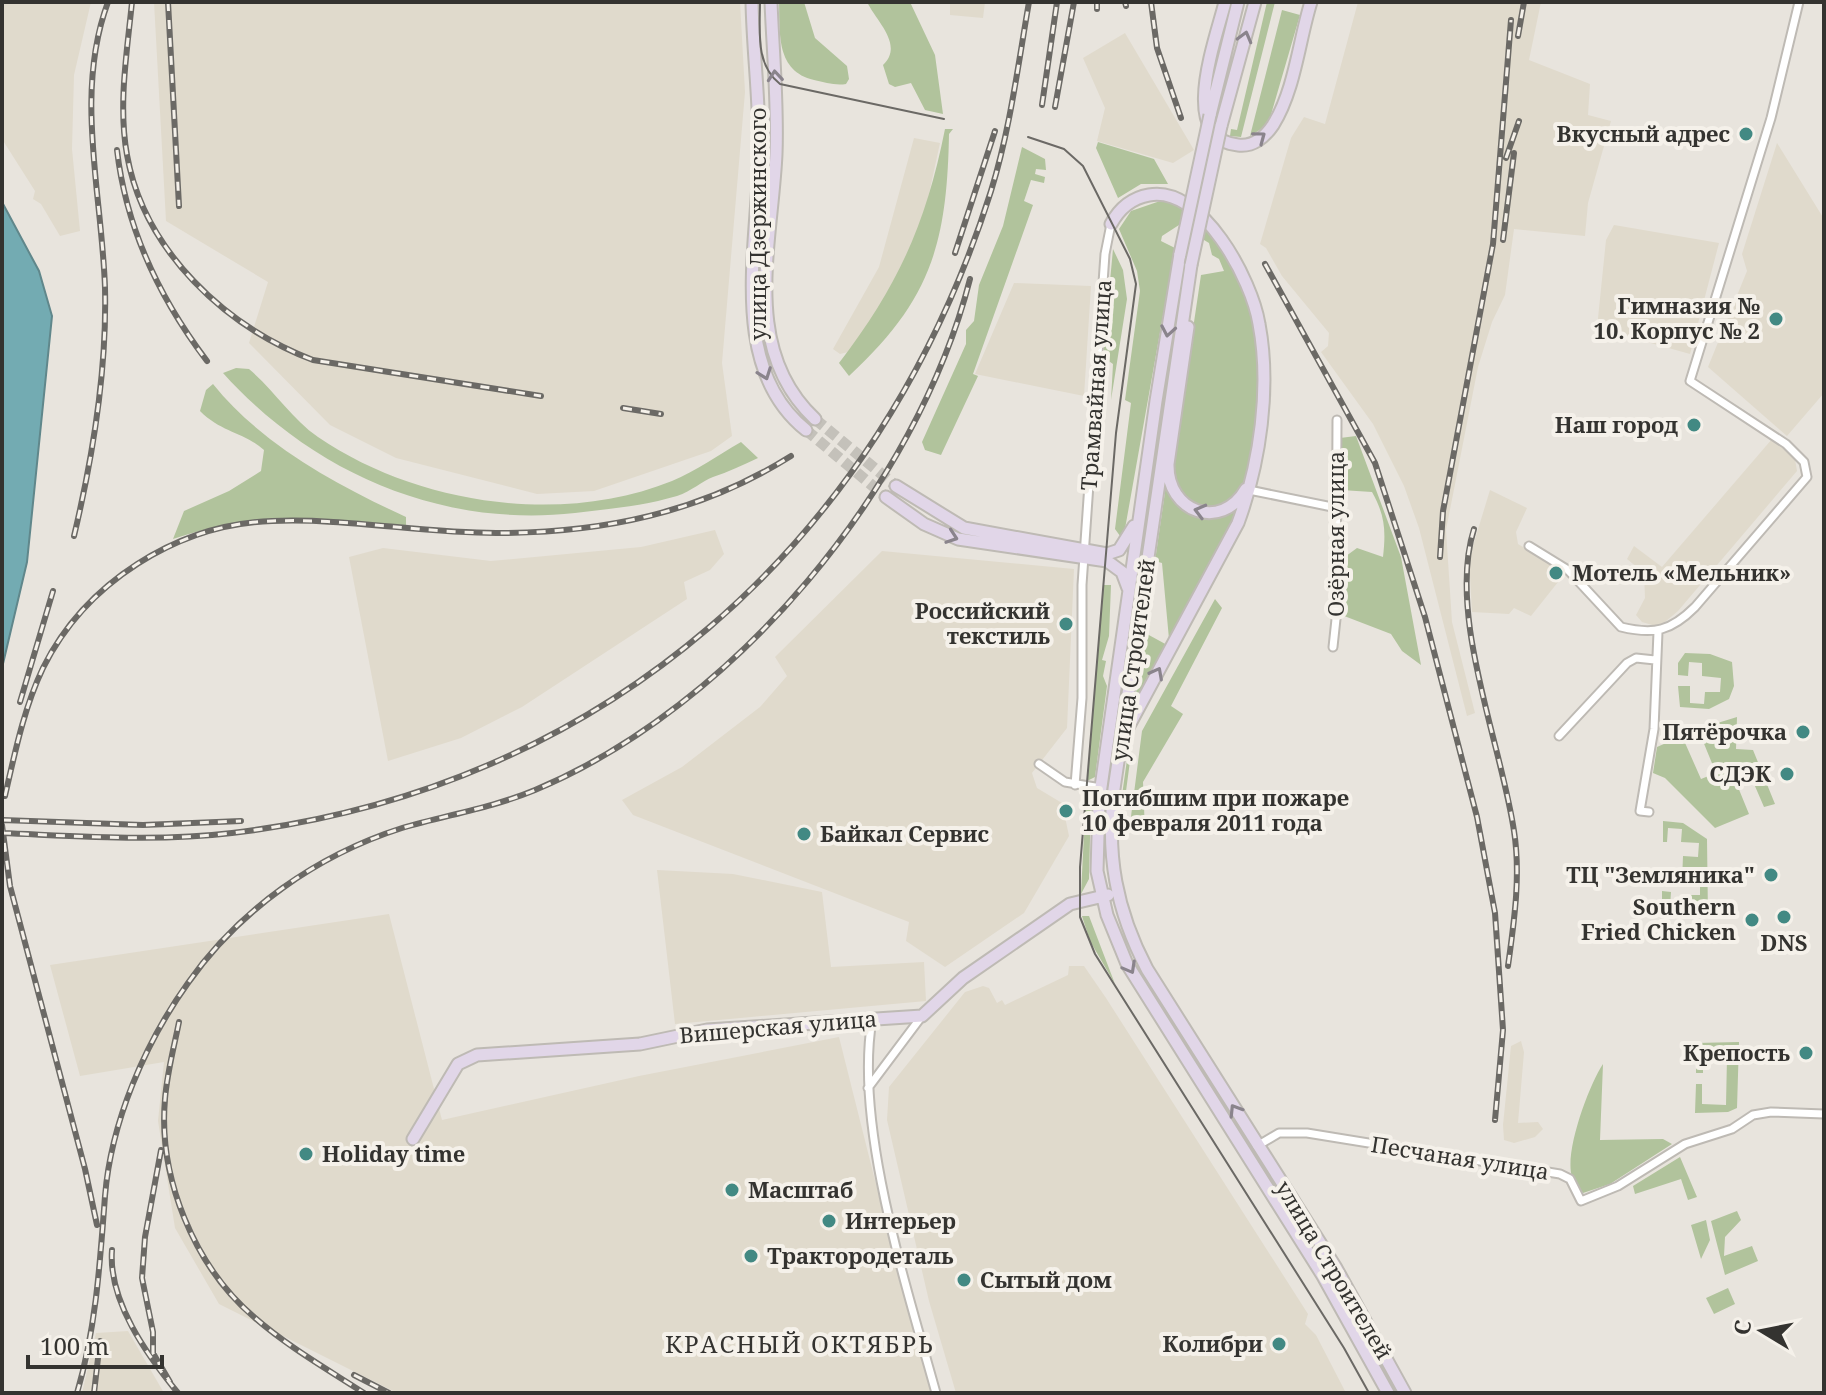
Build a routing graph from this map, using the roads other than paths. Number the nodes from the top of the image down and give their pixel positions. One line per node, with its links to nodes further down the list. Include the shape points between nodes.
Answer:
1 (752, 2): 12 (main road, улица Дзержинского, one-way to 12, via 759,129 754,285 758,348 773,394)
2 (771, 2): 10 (main road, улица Дзержинского, one-way to 2, via 782,377 768,332 778,101)
3 (1225, 2): 6 (main road, one-way to 6, via 1202,102 1209,130 1243,146 1261,138 1275,122)
4 (1238, 2): 18 (main road, улица Строителей, one-way to 18, bridge, via 1180,254)
5 (1255, 2): 9 (main road, улица Строителей, one-way to 5, bridge, via 1221,126)
6 (1311, 2)
7 (1799, 2): 22 (street, via 1771,118 1690,381 1786,444 1804,462 1807,477 1695,607 1679,623)
8 (1111, 224): 13 (main road, via 1124,207 1143,196 1177,197 1203,219 1242,274 1256,307 1261,338); 20 (street, Трамвайная улица, via 1104,260)
9 (1188, 286): 13 (main road, one-way to 9, via 1236,503 1212,514 1186,507 1171,485 1168,464 1187,343); 26 (main road, улица Строителей)
10 (815, 419)
11 (1337, 420): 17 (street, Озёрная улица)
12 (806, 430)
13 (1254, 470): 15 (main road)
14 (896, 486): 20 (main road, via 964,528)
15 (1249, 490): 17 (street); 26 (main road, one-way to 15, via 1232,536)
16 (886, 497): 20 (main road, one-way to 20, via 924,524 958,539)
17 (1337, 508): 23 (street, Озёрная улица)
18 (1140, 515): 20 (main road, via 1119,550); 21 (main road, улица Строителей)
19 (1529, 546): 22 (street, via 1568,570 1621,627)
20 (1084, 553): 21 (main road, via 1117,567); 28 (street, Трамвайная улица)
21 (1129, 594): 29 (main road, улица Строителей)
22 (1658, 632): 24 (street)
23 (1333, 647)
24 (1655, 660): 25 (street, via 1636,658 1627,663); 30 (street, via 1654,729 1640,811)
25 (1559, 736)
26 (1120, 742): 31 (main road, улица Строителей, via 1110,825)
27 (1039, 764): 28 (street)
28 (1075, 785): 29 (street)
29 (1101, 788): 32 (main road, улица Строителей, via 1096,845)
30 (1649, 812)
31 (1116, 893): 32 (main road); 38 (main road, улица Строителей, one-way to 31, via 1147,969)
32 (1102, 895): 33 (main road, via 1070,904 963,978); 40 (main road, улица Строителей, one-way to 40, via 1127,964 1323,1276)
33 (922, 1016): 34 (main road, Вишерская улица); 35 (street)
34 (872, 1020): 35 (street); 37 (main road, Вишерская улица, via 707,1030 640,1044 477,1055 458,1064)
35 (867, 1090): 39 (street, via 888,1205)
36 (1824, 1114): 38 (street, Песчаная улица, via 1753,1115 1732,1129 1685,1144 1618,1186 1581,1201 1570,1179 1560,1174 1307,1133 1279,1133)
37 (413, 1139)
38 (1257, 1146): 41 (main road, улица Строителей, via 1336,1268)
39 (936, 1393)
40 (1388, 1393)
41 (1405, 1393)

